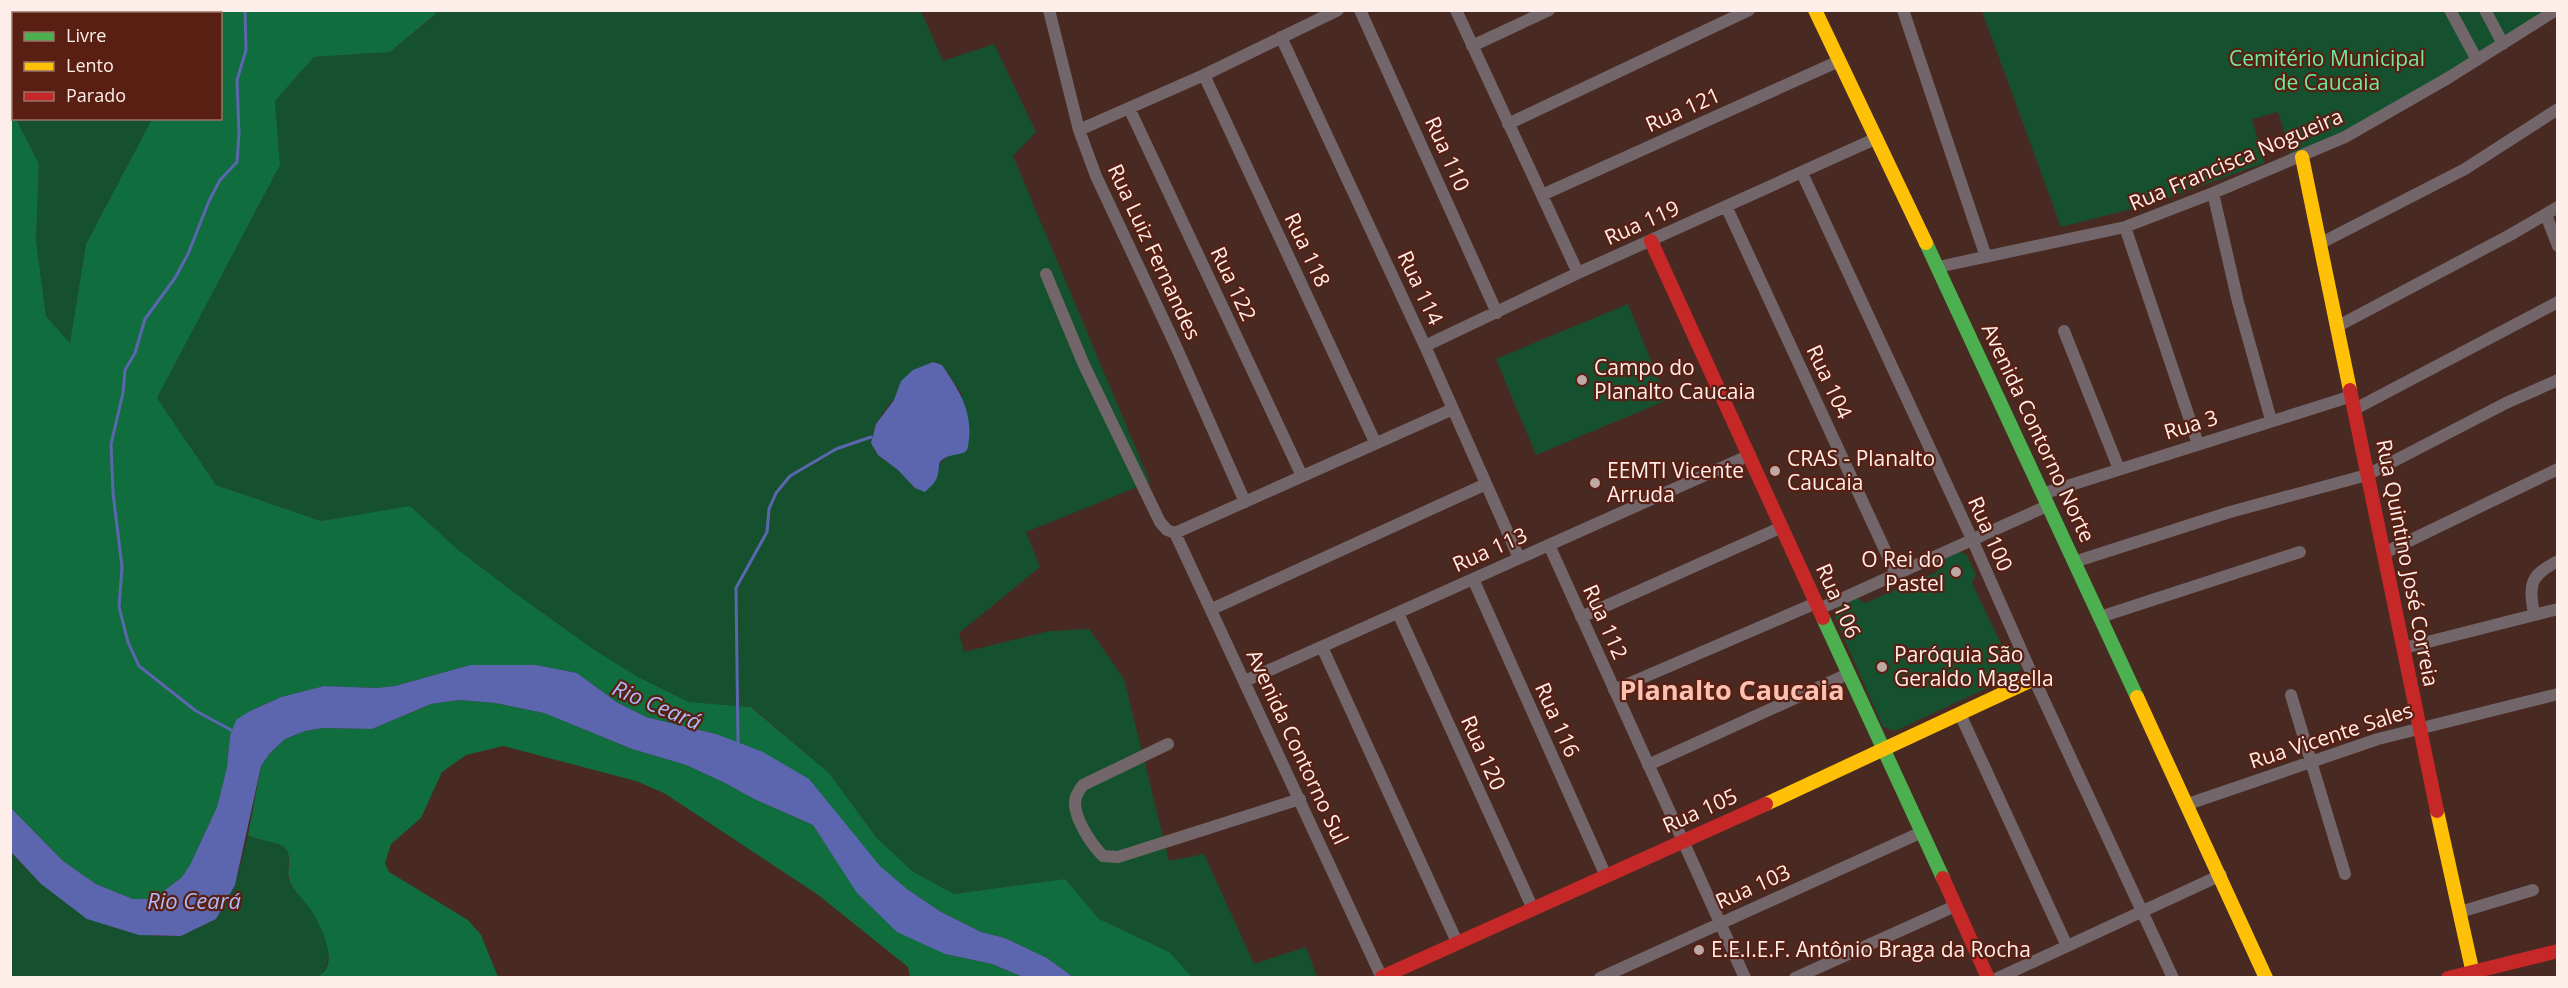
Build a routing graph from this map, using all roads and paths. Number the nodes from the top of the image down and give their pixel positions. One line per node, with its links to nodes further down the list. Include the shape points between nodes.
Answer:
1 (1049, 10): 21 (street, Rua Luiz Fernandes)
2 (1338, 10): 12 (street)
3 (1360, 10): 39 (street, Rua 110)
4 (1456, 10): 14 (street)
5 (1549, 10): 14 (street)
6 (1749, 10): 20 (street)
7 (1815, 10): 16 (street, Avenida Contorno Norte)
8 (1903, 10): 34 (street)
9 (2450, 10): 15 (street)
10 (2485, 10): 13 (street)
11 (2556, 10): 13 (street, Rua Francisca Nogueira)
12 (1281, 37): 17 (street); 42 (street, Rua 114)
13 (2503, 44): 15 (street, Rua Francisca Nogueira)
14 (1472, 46): 20 (street)
15 (2476, 60): 23 (street, Rua Francisca Nogueira, via 2345,137)
16 (1839, 61): 22 (street, Avenida Contorno Norte); 26 (street, Rua 121)
17 (1204, 75): 18 (street); 47 (street, Rua 118)
18 (1129, 108): 21 (street); 53 (street, Rua 122)
19 (2558, 109): 32 (street, via 2465,169)
20 (1508, 124): 26 (street)
21 (1079, 130): 56 (street, Rua Luiz Fernandes)
22 (1877, 138): 24 (street, Rua 119); 35 (street, Avenida Contorno Norte)
23 (2302, 157): 25 (street, Rua Francisca Nogueira); 32 (street, Rua Quintino José Correia)
24 (1802, 173): 27 (street, Rua 119); 59 (street, Rua 100)
25 (2214, 193): 30 (street, Rua Francisca Nogueira); 46 (street, via 2238,303)
26 (1542, 195): 36 (street)
27 (1726, 206): 31 (street, Rua 119); 66 (street, Rua 104)
28 (2558, 207): 29 (street)
29 (2547, 215): 33 (street); 40 (street)
30 (2125, 227): 34 (street, Rua Francisca Nogueira); 48 (street)
31 (1651, 241): 36 (street, Rua 119); 49 (street, Rua 106)
32 (2321, 243): 40 (street, Rua Quintino José Correia)
33 (2558, 246)
34 (1986, 257): 35 (street, Rua Francisca Nogueira)
35 (1938, 267): 55 (street, Avenida Contorno Norte)
36 (1578, 273): 39 (street, Rua 119)
37 (1046, 274): 58 (street, Avenida Contorno Sul, via 1137,476 1161,522)
38 (2558, 302): 44 (street, Rua 3)
39 (1497, 313): 42 (street, Rua 119)
40 (2338, 326): 44 (street, Rua Quintino José Correia)
41 (2064, 331): 50 (street)
42 (1425, 346): 45 (street, Rua 114)
43 (2558, 380): 52 (street)
44 (2353, 403): 46 (street, Rua 3); 52 (street, Rua Quintino José Correia)
45 (1453, 409): 47 (street); 54 (street, Rua 114)
46 (2271, 420): 48 (street, Rua 3)
47 (1375, 442): 53 (street)
48 (2198, 444): 50 (street, Rua 3)
49 (1750, 455): 57 (street, Rua 106); 60 (street, Rua 113)
50 (2119, 469): 55 (street, Rua 3)
51 (2558, 469): 62 (street)
52 (2367, 475): 62 (street, Rua Quintino José Correia); 65 (street, via 2230,512)
53 (1302, 476): 56 (street)
54 (1486, 484): 63 (street, Rua 114); 69 (street)
55 (2044, 500): 59 (street, Rua 3); 65 (street, Avenida Contorno Norte)
56 (1245, 502): 58 (street)
57 (1782, 527): 68 (street, Rua 106); 73 (street)
58 (1175, 533): 69 (street, Avenida Contorno Sul)
59 (1972, 539): 66 (street, Rua 3); 78 (street, Rua 100)
60 (1549, 545): 63 (street, Rua 113); 73 (street, Rua 112)
61 (2300, 552): 74 (street)
62 (2384, 553): 76 (street, Rua Quintino José Correia)
63 (1519, 558): 67 (street, Rua 113)
64 (2558, 561): 72 (street, via 2540,570 2531,583)
65 (2074, 562): 74 (street, Avenida Contorno Norte)
66 (1896, 574): 68 (street, Rua 3)
67 (1473, 579): 71 (street, Rua 113); 95 (street, Rua 116)
68 (1817, 606): 77 (street, Rua 106); 80 (street, Rua 3)
69 (1212, 609): 79 (street, Avenida Contorno Sul)
70 (2558, 609): 72 (street)
71 (1398, 613): 75 (street, Rua 113); 98 (street, Rua 120)
72 (2534, 615): 76 (street)
73 (1581, 617): 80 (street, Rua 112)
74 (2100, 617): 90 (street, Avenida Contorno Norte)
75 (1322, 647): 79 (street, Rua 113); 102 (street)
76 (2404, 648): 84 (street, Rua Quintino José Correia)
77 (1848, 674): 86 (street, Rua 106); 88 (street)
78 (2034, 679): 83 (street, Rua 105); 99 (street, Rua 100)
79 (1245, 681): 89 (street, Avenida Contorno Sul)
80 (1614, 690): 88 (street, Rua 112)
81 (2558, 694): 84 (street, Rua Vicente Sales)
82 (2291, 695): 87 (street)
83 (1960, 714): 86 (street, Rua 105); 103 (street)
84 (2419, 727): 87 (street, Rua Vicente Sales); 100 (street, Rua Quintino José Correia)
85 (1168, 744): 89 (street, via 1083,785 1078,791 1076,810 1103,856 1118,857)
86 (1886, 750): 91 (street, Rua 106); 92 (street, Rua 105)
87 (2313, 762): 90 (street, Rua Vicente Sales); 93 (street)
88 (1648, 765): 92 (street, Rua 112)
89 (1300, 799): 106 (street, Avenida Contorno Sul)
90 (2188, 804): 94 (street, Avenida Contorno Norte)
91 (1922, 832): 97 (street, Rua 106); 101 (street, Rua 103)
92 (1682, 842): 95 (street, Rua 105); 101 (street, Rua 112)
93 (2345, 874)
94 (2220, 875): 99 (street); 113 (street, Avenida Contorno Norte)
95 (1606, 876): 98 (street, Rua 105)
96 (2533, 890): 100 (street)
97 (1955, 906): 109 (street); 110 (street, Rua 106)
98 (1533, 909): 102 (street, Rua 105)
99 (2143, 911): 103 (street); 112 (street, Rua 100)
100 (2460, 912): 105 (street, Rua Quintino José Correia)
101 (1720, 924): 107 (street, Rua 103); 108 (street, Rua 112)
102 (1456, 942): 106 (street, Rua 105)
103 (2067, 946): 111 (street)
104 (2558, 951): 105 (street)
105 (2474, 975): 114 (street)
106 (1382, 977)
107 (1600, 978)
108 (1745, 978)
109 (1795, 978)
110 (1988, 978)
111 (1998, 978)
112 (2174, 978)
113 (2266, 978)
114 (2448, 978)

